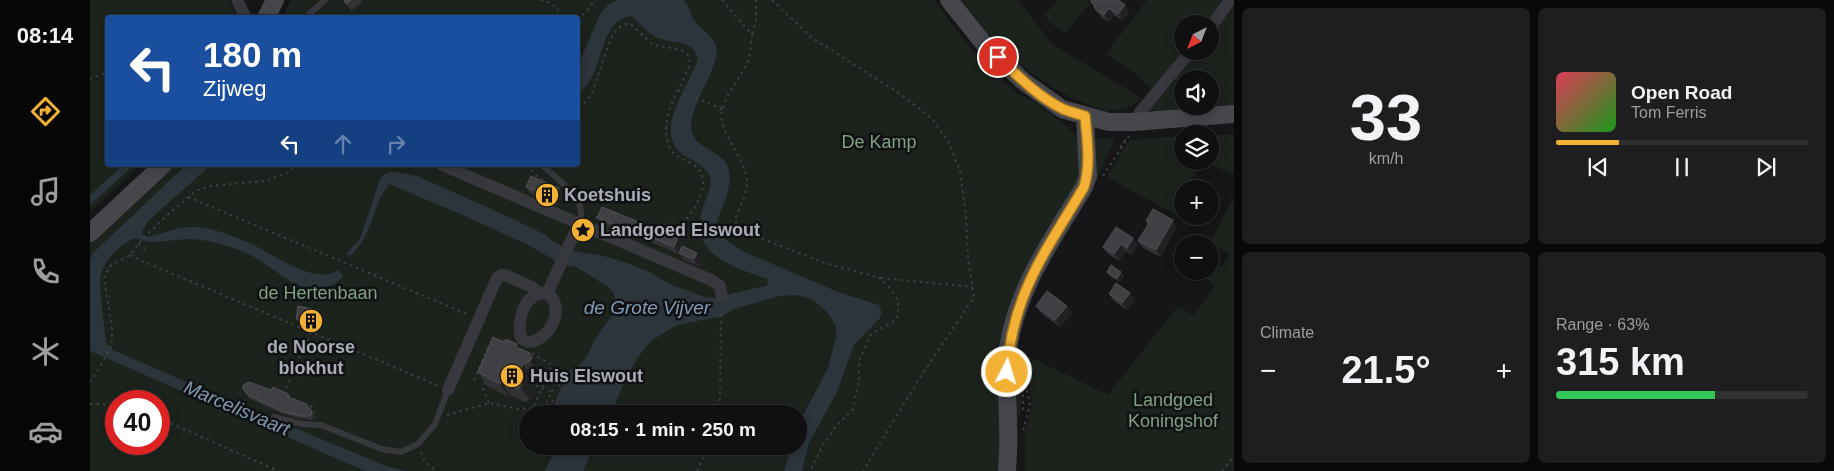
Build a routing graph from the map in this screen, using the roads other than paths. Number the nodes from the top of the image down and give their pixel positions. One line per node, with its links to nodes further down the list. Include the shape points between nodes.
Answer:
1 (237, 0): 6 (street)
2 (275, 0): 7 (street)
3 (325, 0): 8 (lane)
4 (949, 0): 12 (street, via 985,45 1023,81 1062,108)
5 (1230, 0): 9 (street)
6 (244, 15)
7 (268, 15)
8 (308, 15)
9 (1219, 15)
10 (1183, 60): 13 (street, via 1140,112)
11 (1234, 114): 13 (street)
12 (1085, 116): 13 (street); 23 (street, via 1086,182 1038,262 1013,326 1007,372)
13 (1132, 128)
14 (161, 167): 18 (street)
15 (447, 167): 17 (street)
16 (544, 167): 17 (lane, via 576,199)
17 (584, 226): 19 (street, via 567,249); 20 (street, via 717,283 722,289)
18 (90, 233)
19 (543, 294): 19 (street, via 535,295 522,311 518,329 527,342 534,342 552,325 555,314 553,298); 21 (street, via 500,275 494,282)
20 (722, 297)
21 (448, 390): 22 (lane, via 435,424 418,444 401,452 382,449 321,426)
22 (274, 417)
23 (1007, 471)

